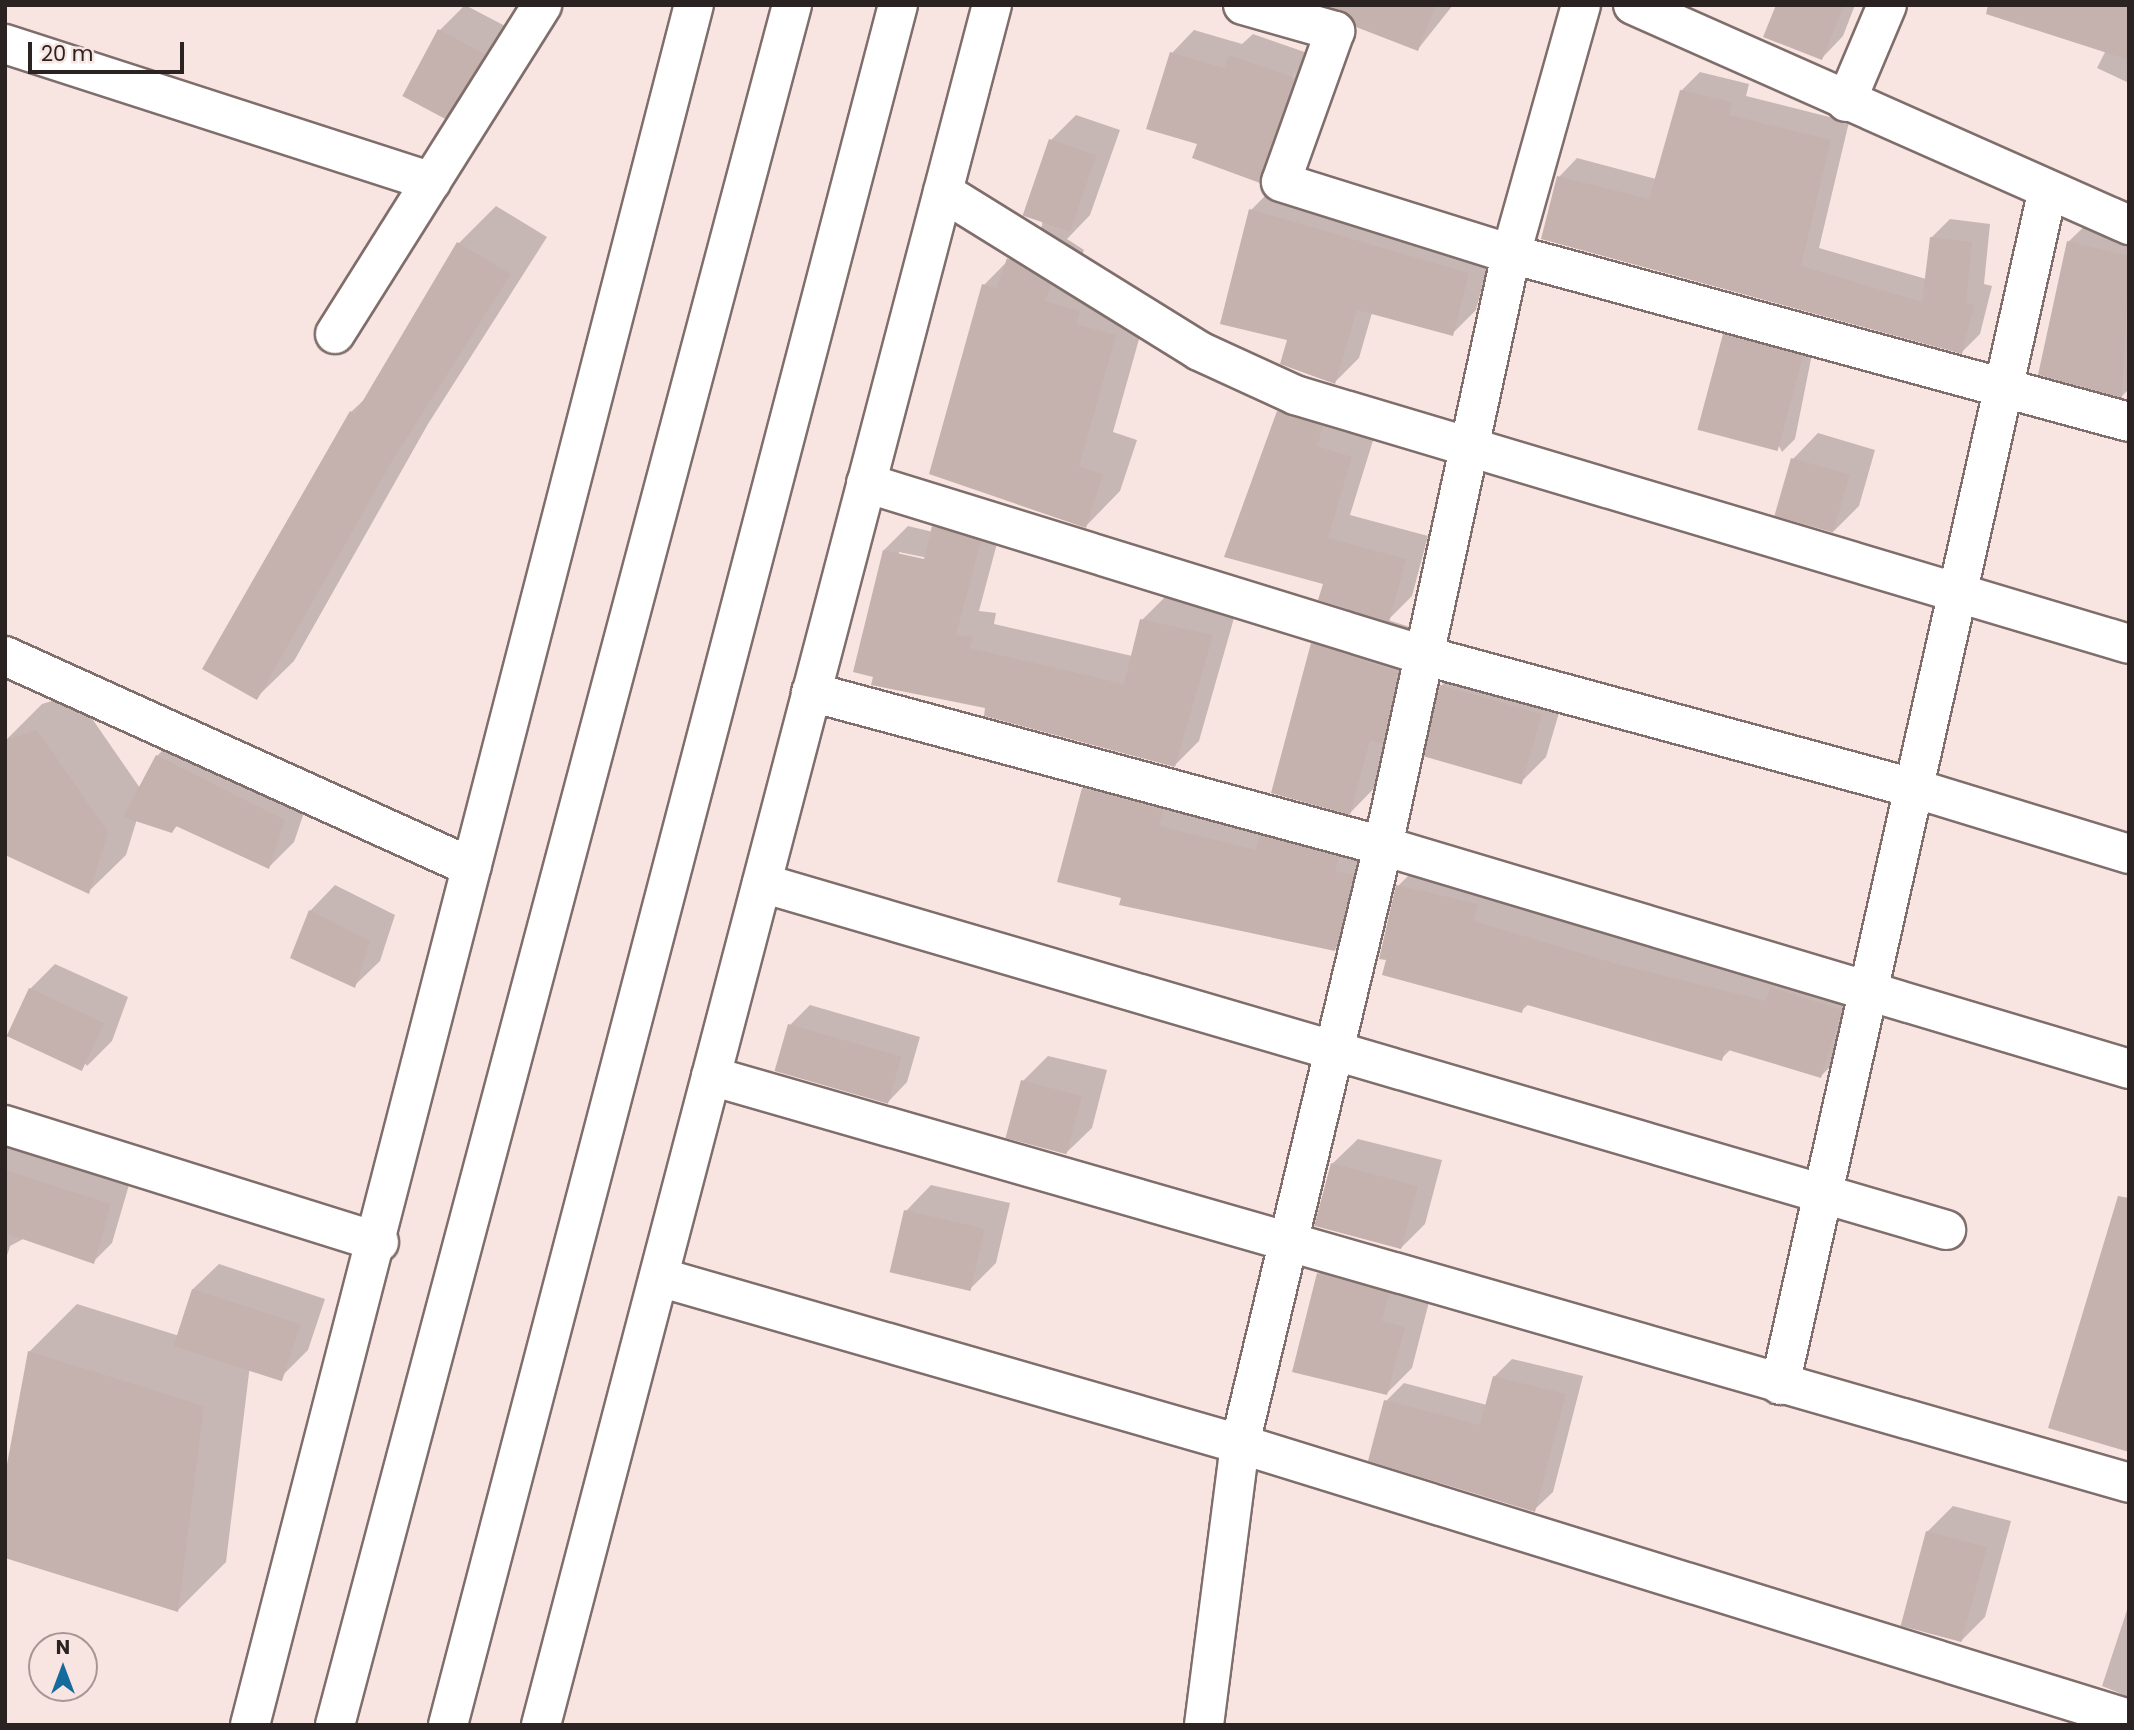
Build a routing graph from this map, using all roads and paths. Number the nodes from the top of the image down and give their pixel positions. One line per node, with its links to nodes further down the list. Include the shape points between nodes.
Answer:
1 (542, 5): 12 (main road)
2 (694, 5): 30 (main road)
3 (792, 5): 47 (main road)
4 (898, 5): 48 (main road)
5 (992, 5): 13 (main road)
6 (1243, 5): 16 (main road, via 1335,31 1281,182)
7 (1581, 5): 16 (main road)
8 (1633, 5): 11 (main road)
9 (1887, 5): 11 (main road)
10 (5, 44): 12 (main road)
11 (1846, 102): 14 (main road)
12 (431, 182): 17 (main road)
13 (943, 192): 20 (main road, via 1242,373); 21 (main road)
14 (2047, 193): 15 (main road); 18 (main road)
15 (2129, 225)
16 (1511, 254): 18 (main road); 20 (main road)
17 (334, 334)
18 (2007, 392): 19 (main road); 22 (main road)
19 (2129, 422)
20 (1470, 447): 22 (main road); 24 (main road)
21 (866, 483): 24 (main road); 26 (main road)
22 (1962, 594): 23 (main road); 27 (main road)
23 (2129, 644)
24 (1426, 656): 27 (main road); 28 (main road)
25 (7, 661): 30 (main road)
26 (811, 692): 28 (main road); 31 (main road)
27 (1913, 788): 29 (main road); 32 (main road)
28 (1383, 846): 32 (main road); 33 (main road)
29 (2129, 854)
30 (471, 867): 39 (main road)
31 (762, 883): 33 (main road); 35 (main road)
32 (1869, 987): 34 (main road); 37 (main road)
33 (1334, 1053): 37 (main road); 40 (main road)
34 (2129, 1069)
35 (710, 1076): 40 (main road); 41 (main road)
36 (5, 1125): 39 (main road)
37 (1823, 1194): 38 (main road); 42 (main road)
38 (1946, 1230)
39 (379, 1242): 46 (main road)
40 (1288, 1245): 42 (main road); 43 (main road)
41 (659, 1277): 43 (main road); 49 (main road)
42 (1780, 1385): 44 (main road)
43 (1240, 1444): 45 (main road); 50 (main road)
44 (2129, 1483)
45 (2129, 1718)
46 (250, 1725)
47 (335, 1725)
48 (448, 1725)
49 (541, 1725)
50 (1204, 1725)

